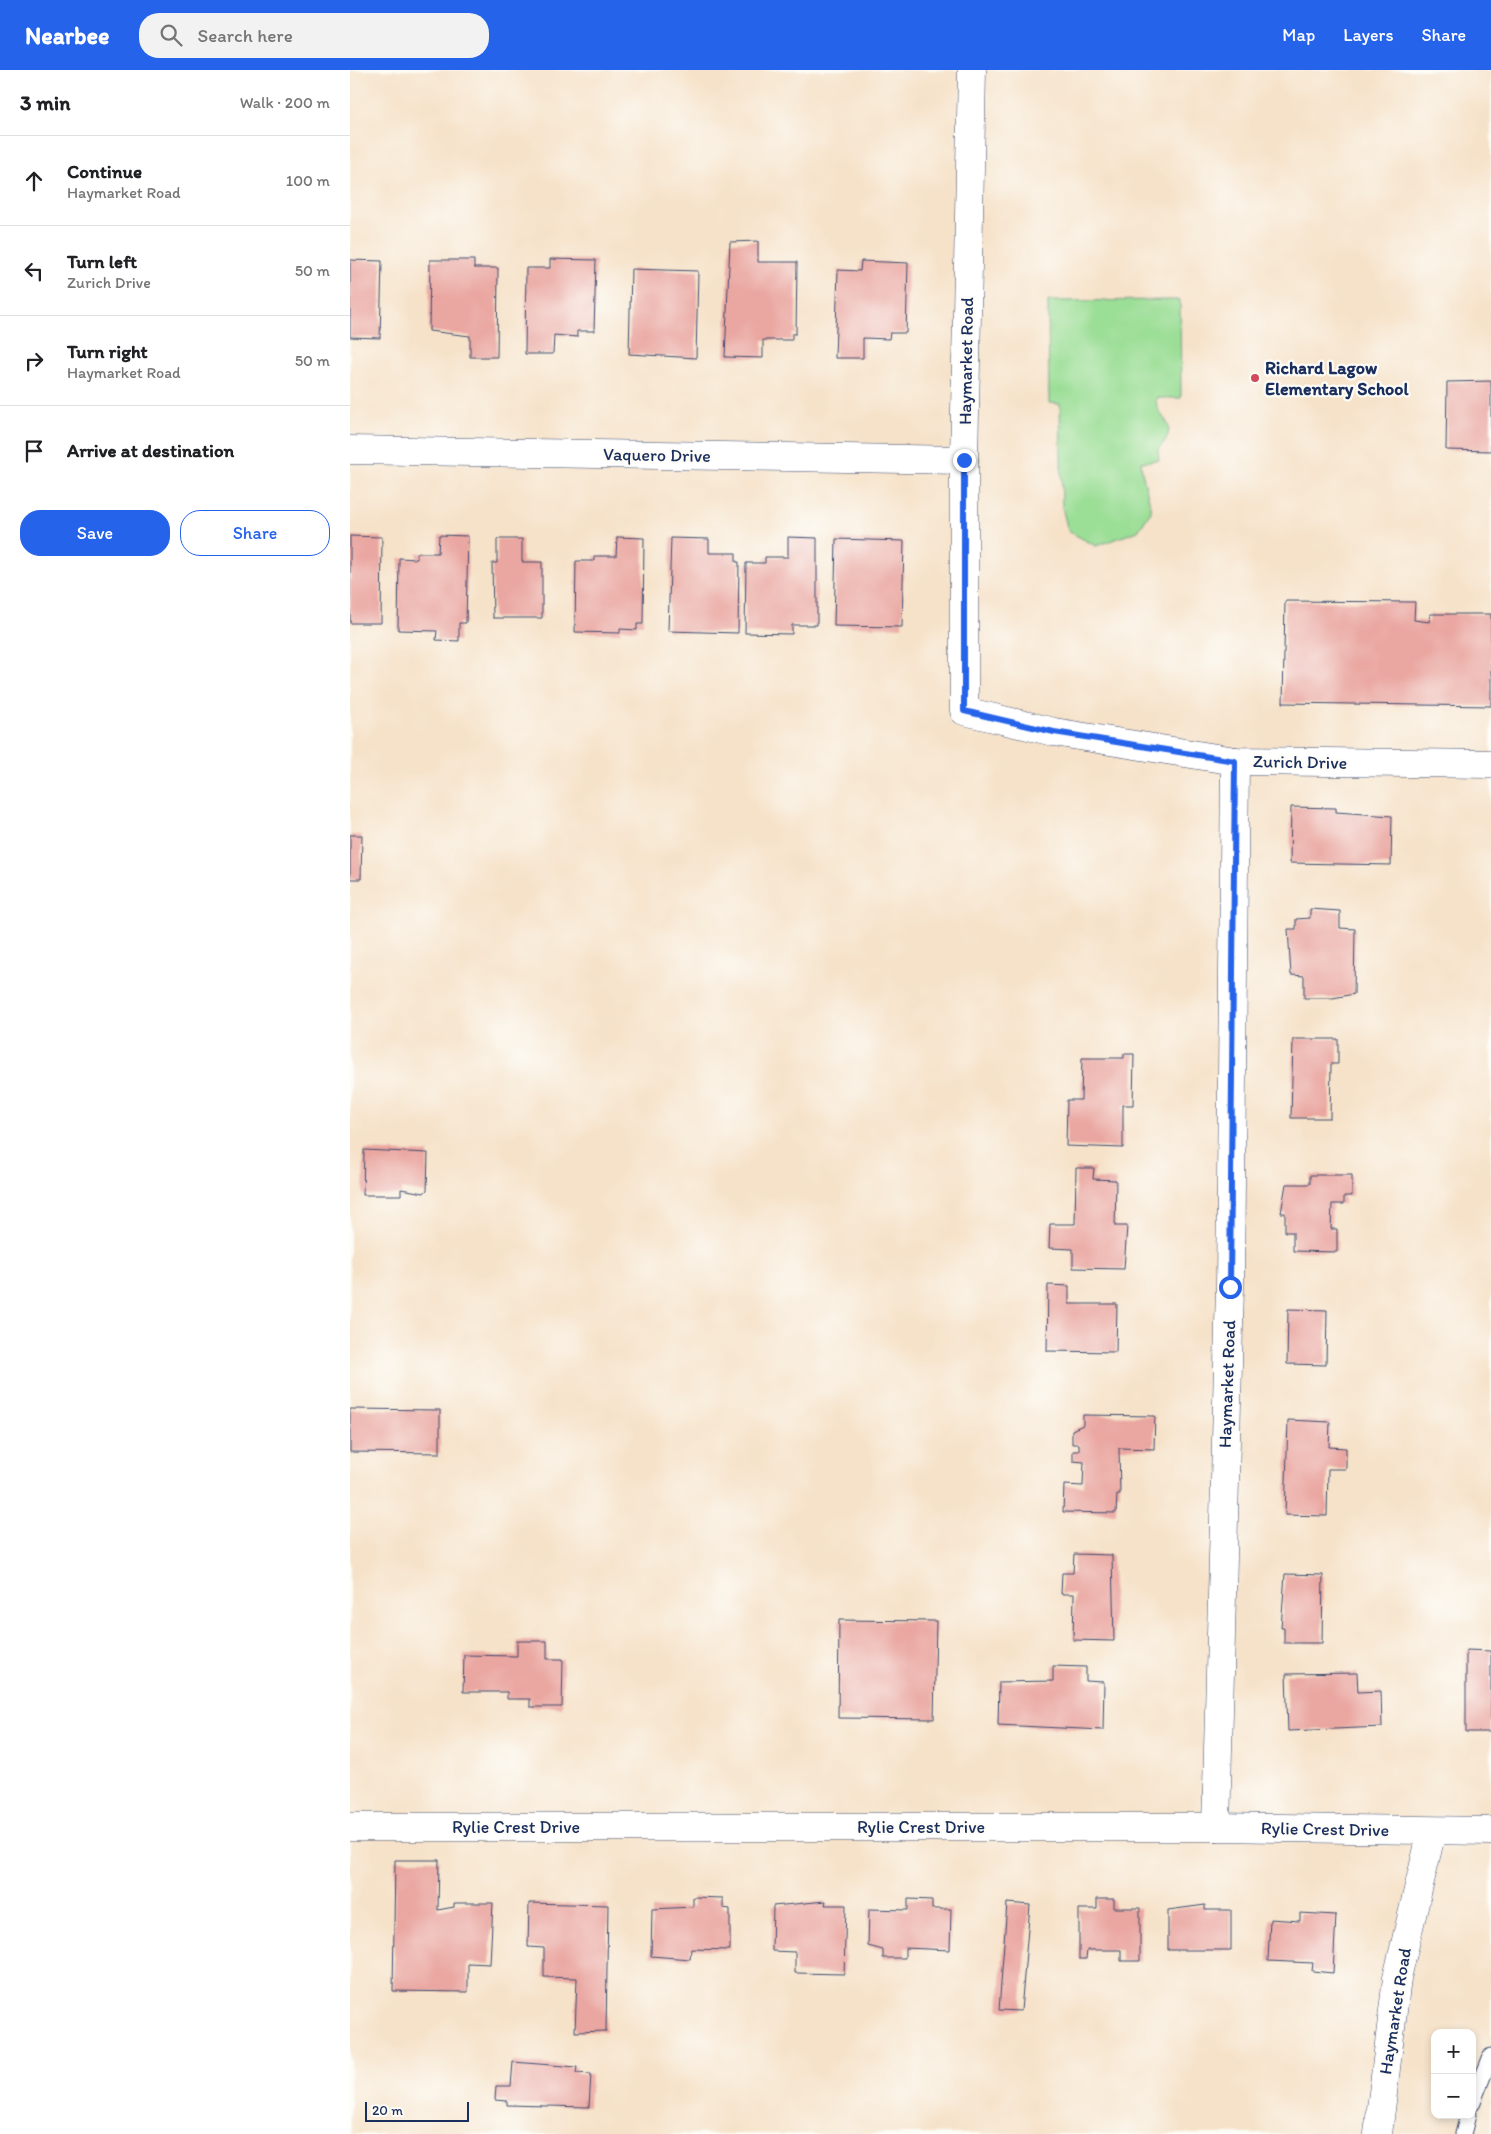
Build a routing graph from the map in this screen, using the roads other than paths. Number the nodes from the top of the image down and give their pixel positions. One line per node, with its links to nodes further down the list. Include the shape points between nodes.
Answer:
1 (972, 70): 3 (street, Haymarket Road)
2 (350, 450): 3 (street, Vaquero Drive)
3 (964, 460): 4 (street, Haymarket Road)
4 (964, 711): 5 (street, Zurich Drive, via 1054,732)
5 (1235, 761): 6 (street, Zurich Drive); 8 (street, Haymarket Road, via 1230,1287)
6 (1491, 764)
7 (350, 1827): 8 (street, Rylie Crest Drive)
8 (1216, 1827): 9 (street, Rylie Crest Drive)
9 (1432, 1831): 10 (street, Rylie Crest Drive); 14 (street, Haymarket Road, via 1397,1978)
10 (1491, 1831)
11 (1491, 2056): 12 (lane)
12 (1476, 2094)
13 (1467, 2119): 15 (lane)
14 (1378, 2134)
15 (1463, 2134)

